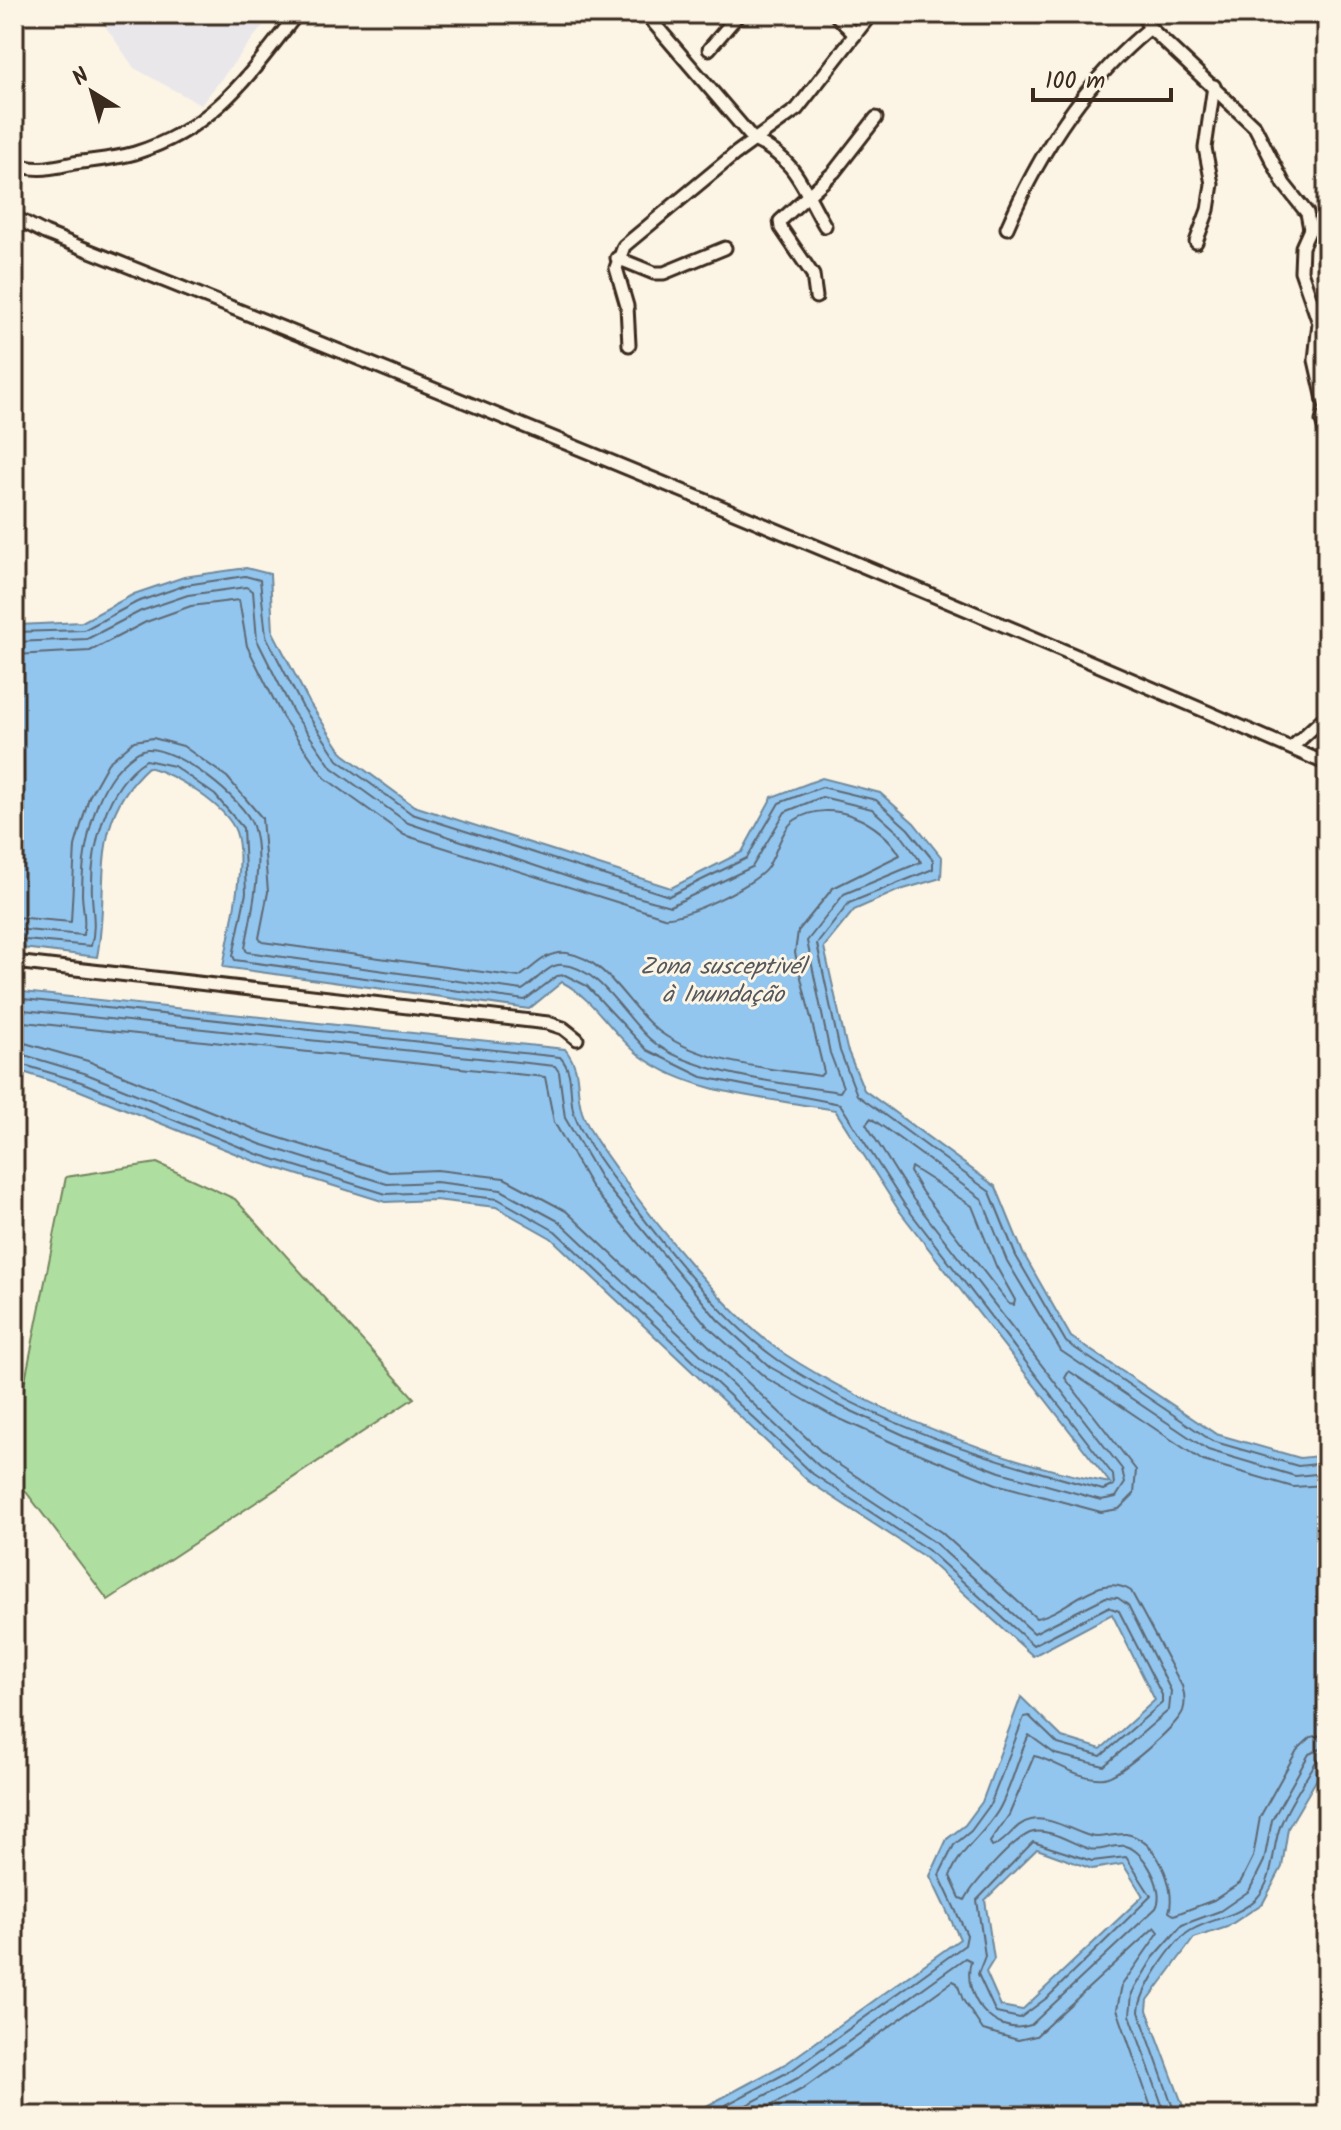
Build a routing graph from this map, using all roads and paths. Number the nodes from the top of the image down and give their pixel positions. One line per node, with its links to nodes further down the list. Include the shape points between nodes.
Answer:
1 (297, 14): 13 (street, via 230,98 165,139 136,152 48,169)
2 (646, 14): 12 (street)
3 (835, 14): 8 (street)
4 (871, 14): 8 (street)
5 (1142, 14): 7 (street)
6 (737, 15): 9 (street)
7 (1150, 28): 10 (street); 18 (street, via 1130,44 1050,141)
8 (855, 35): 12 (street, via 804,102)
9 (709, 49)
10 (1214, 86): 19 (street, via 1255,127 1284,184 1307,213); 20 (street, via 1205,148 1212,184)
11 (876, 118): 14 (street)
12 (754, 140): 14 (street, via 778,152 798,173); 22 (street, via 624,246)
13 (14, 161)
14 (809, 199): 17 (street); 23 (street, via 783,216 781,228 813,275)
15 (14, 217): 27 (street)
16 (1327, 225): 19 (street)
17 (825, 226)
18 (1007, 228)
19 (1310, 229): 25 (street, via 1302,247 1301,271 1319,323 1315,360)
20 (1196, 242)
21 (725, 248): 22 (street, via 664,273)
22 (617, 258): 24 (street)
23 (816, 297)
24 (629, 345)
25 (1327, 437)
26 (1327, 715): 27 (street)
27 (1291, 748): 28 (street)
28 (1327, 764)
29 (14, 962): 30 (street, via 548,1023)
30 (577, 1039)

